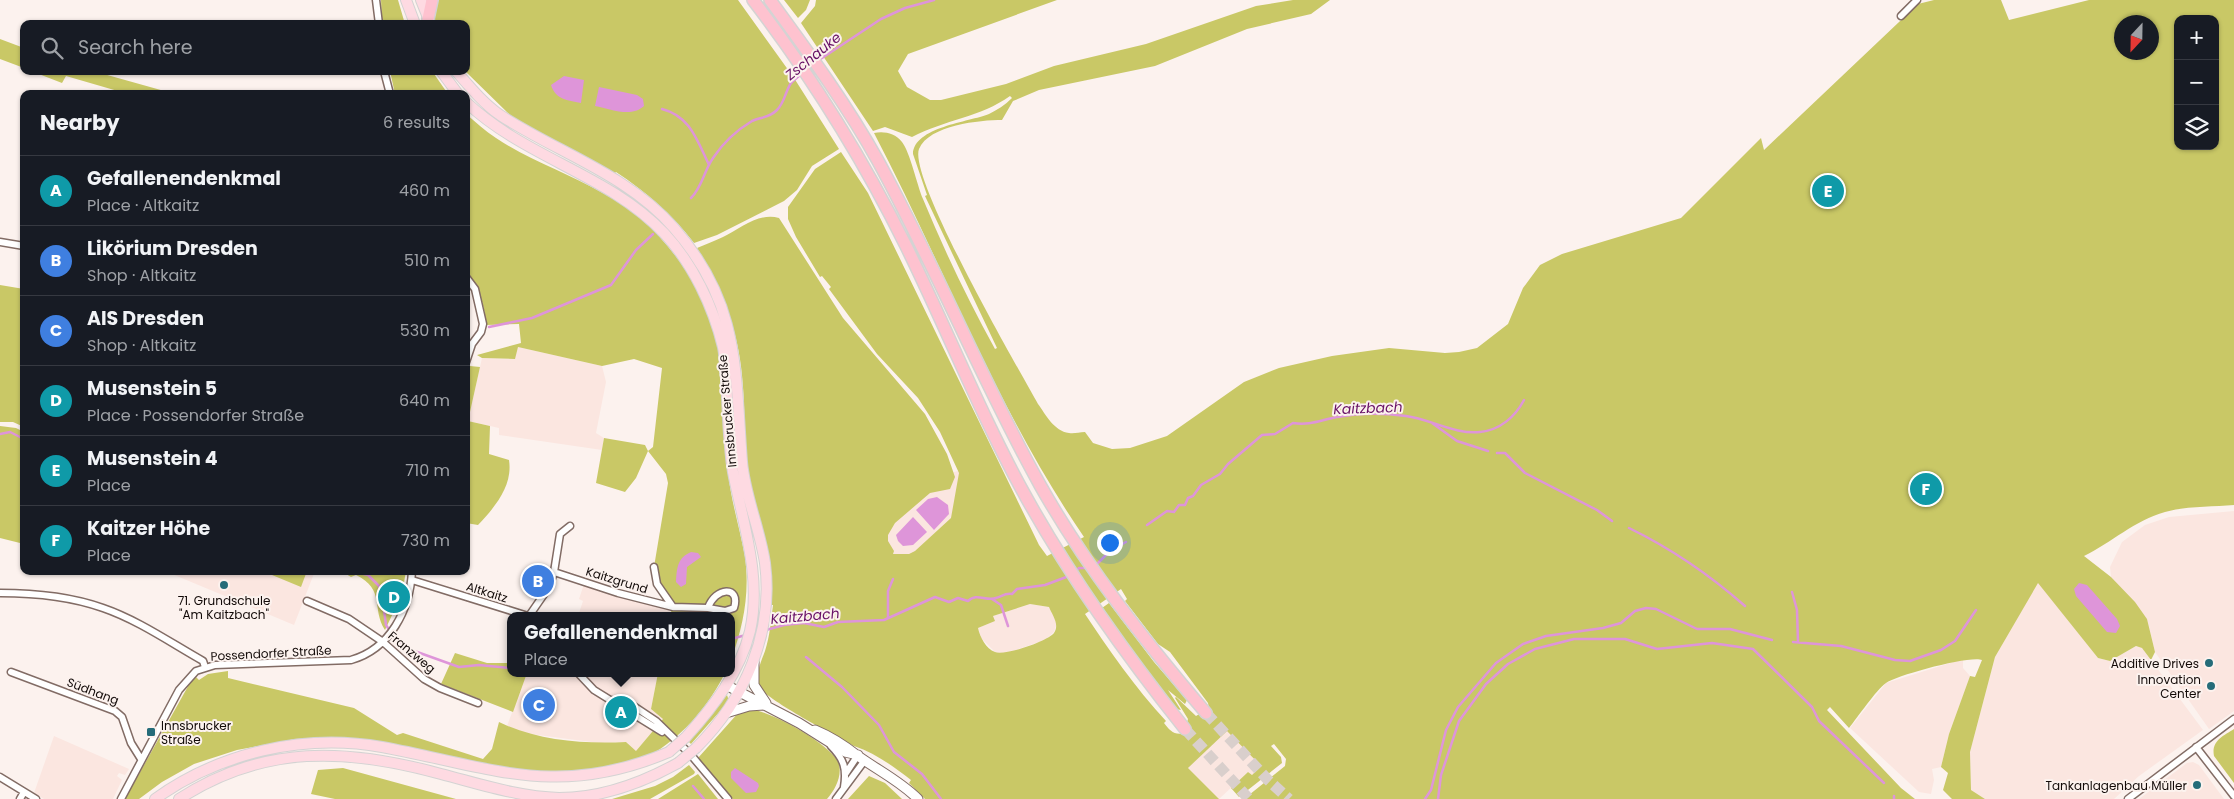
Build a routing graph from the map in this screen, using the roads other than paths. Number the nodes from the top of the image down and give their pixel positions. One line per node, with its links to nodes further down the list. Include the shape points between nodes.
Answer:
1 (376, 0): 9 (street)
2 (406, 0): 10 (main road)
3 (422, 0): 11 (main road)
4 (432, 0): 12 (highway)
5 (770, 0): 48 (highway, via 809,53 877,160 1040,486 1114,599)
6 (1917, 0): 8 (street)
7 (753, 1): 51 (highway, via 801,66 865,167 1020,486 1055,548 1096,612)
8 (1901, 16)
9 (378, 20)
10 (414, 20)
11 (428, 20)
12 (429, 20)
13 (385, 75): 16 (street)
14 (444, 75): 17 (main road)
15 (459, 75): 21 (main road, Innsbrucker Straße, via 481,100 499,114 613,177 654,208 674,228)
16 (389, 90)
17 (455, 90)
18 (470, 105): 21 (main road, Innsbrucker Straße, via 510,137 625,198)
19 (0, 242): 20 (street)
20 (20, 245)
21 (695, 266): 36 (main road, Innsbrucker Straße, via 720,299 734,348 740,397 742,464 765,564 767,607); 38 (main road, Innsbrucker Straße, via 723,348 733,470 750,545 753,608 744,651)
22 (470, 283): 23 (street, via 475,290 483,324 481,332)
23 (470, 342)
24 (570, 526): 26 (street, Altkaitz, via 560,534)
25 (654, 567): 31 (street, Kaitzgrund, via 657,584)
26 (554, 572): 31 (street, Kaitzgrund); 34 (street, Altkaitz, via 544,595)
27 (412, 575): 28 (street, Possendorfer Straße)
28 (412, 580): 33 (street, Altkaitz); 35 (street, Possendorfer Straße, via 406,604)
29 (0, 593): 37 (street, via 104,608 202,660)
30 (307, 601): 35 (street, Franzweg, via 349,619)
31 (673, 607): 32 (street, Kaitzgrund)
32 (708, 608)
33 (515, 612)
34 (531, 612)
35 (383, 642): 37 (street, Possendorfer Straße, via 370,653 351,660); 45 (street, Franzweg, via 424,679)
36 (756, 656): 43 (main road, Innsbrucker Straße); 46 (main road, via 754,685)
37 (206, 667): 56 (street, Possendorfer Straße, via 186,679 178,690)
38 (735, 668)
39 (11, 672): 56 (street, Südhang, via 115,711 122,717 131,743)
40 (582, 677): 44 (street)
41 (730, 677): 42 (main road, Innsbrucker Straße)
42 (726, 685): 43 (main road); 65 (main road, Innsbrucker Straße, bridge, via 707,714 669,752 613,779 587,785 560,787 508,781 381,747 321,743 285,746 248,755 196,773)
43 (740, 691): 46 (main road); 47 (main road, Innsbrucker Straße)
44 (610, 700): 52 (street); 52 (street, via 645,712)
45 (478, 702)
46 (767, 705): 47 (main road); 50 (main road)
47 (726, 712): 66 (main road, Innsbrucker Straße, bridge, via 696,748 678,763 648,779 586,796 533,796 385,759 326,754 286,757 251,765 220,776)
48 (1206, 713)
49 (2234, 720): 54 (street)
50 (807, 727): 53 (main road); 55 (main road, via 829,735)
51 (1185, 729)
52 (671, 738): 67 (street, via 691,755)
53 (825, 741): 55 (main road); 57 (street, via 840,755)
54 (2196, 747): 61 (street); 70 (street)
55 (862, 758): 57 (street); 59 (street); 69 (main road, via 903,784)
56 (141, 759): 64 (street, Possendorfer Straße)
57 (846, 773): 59 (street)
58 (0, 777): 60 (street)
59 (844, 787): 68 (street)
60 (24, 792): 62 (street); 63 (street)
61 (2234, 796)
62 (20, 799)
63 (36, 799)
64 (121, 799)
65 (155, 799)
66 (179, 799)
67 (728, 799)
68 (836, 799)
69 (918, 799)
70 (2128, 799)

